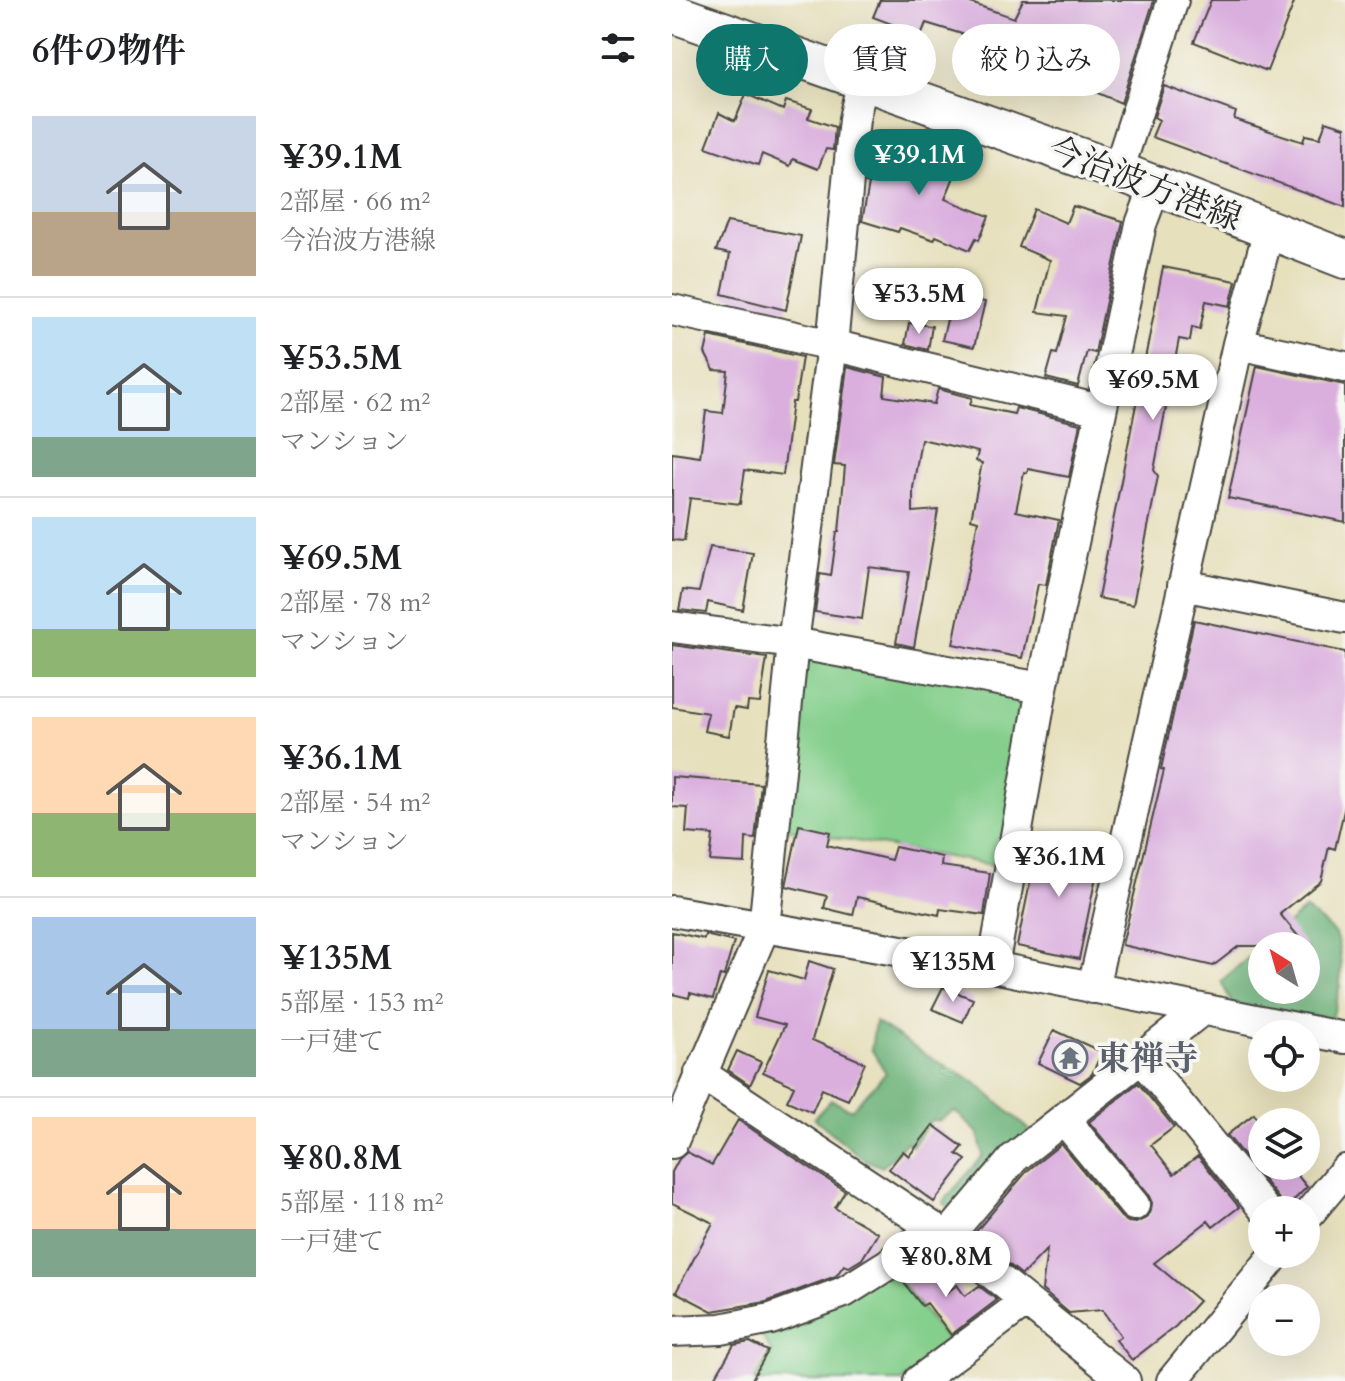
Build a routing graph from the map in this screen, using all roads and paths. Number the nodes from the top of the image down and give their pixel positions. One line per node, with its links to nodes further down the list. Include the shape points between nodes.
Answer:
1 (1173, 0): 6 (street)
2 (672, 13): 3 (main road, 今治波方港線)
3 (824, 66)
4 (859, 96): 12 (street)
5 (910, 96): 6 (main road, 今治波方港線)
6 (1118, 171): 7 (main road, 今治波方港線)
7 (1155, 187): 8 (main road, 今治波方港線); 14 (street, via 1141,224)
8 (1269, 230): 9 (main road, 今治波方港線); 11 (street)
9 (1344, 254)
10 (672, 310): 12 (street)
11 (1238, 344): 13 (street); 15 (street)
12 (832, 345): 14 (street); 18 (street)
13 (1345, 367)
14 (1100, 410): 19 (street)
15 (1183, 585): 16 (street); 23 (street)
16 (1345, 618)
17 (672, 627): 18 (street)
18 (793, 643): 19 (street); 21 (street)
19 (1042, 688): 22 (street)
20 (672, 911): 21 (street)
21 (764, 928): 22 (street); 27 (street)
22 (993, 967): 23 (street)
23 (1093, 988): 24 (street)
24 (1202, 1010): 25 (street); 26 (street)
25 (1345, 1038)
26 (1141, 1058): 28 (street); 31 (street)
27 (700, 1073): 29 (street); 34 (street)
28 (1064, 1119): 33 (street); 34 (street, via 1014,1158)
29 (675, 1128)
30 (1345, 1170): 32 (street)
31 (1254, 1196)
32 (1320, 1200)
33 (1134, 1205)
34 (941, 1233): 36 (street); 37 (street, via 844,1292 771,1319)
35 (1265, 1268): 40 (street)
36 (1025, 1302): 38 (street); 39 (street)
37 (672, 1331)
38 (919, 1381)
39 (1125, 1381)
40 (1172, 1381)

